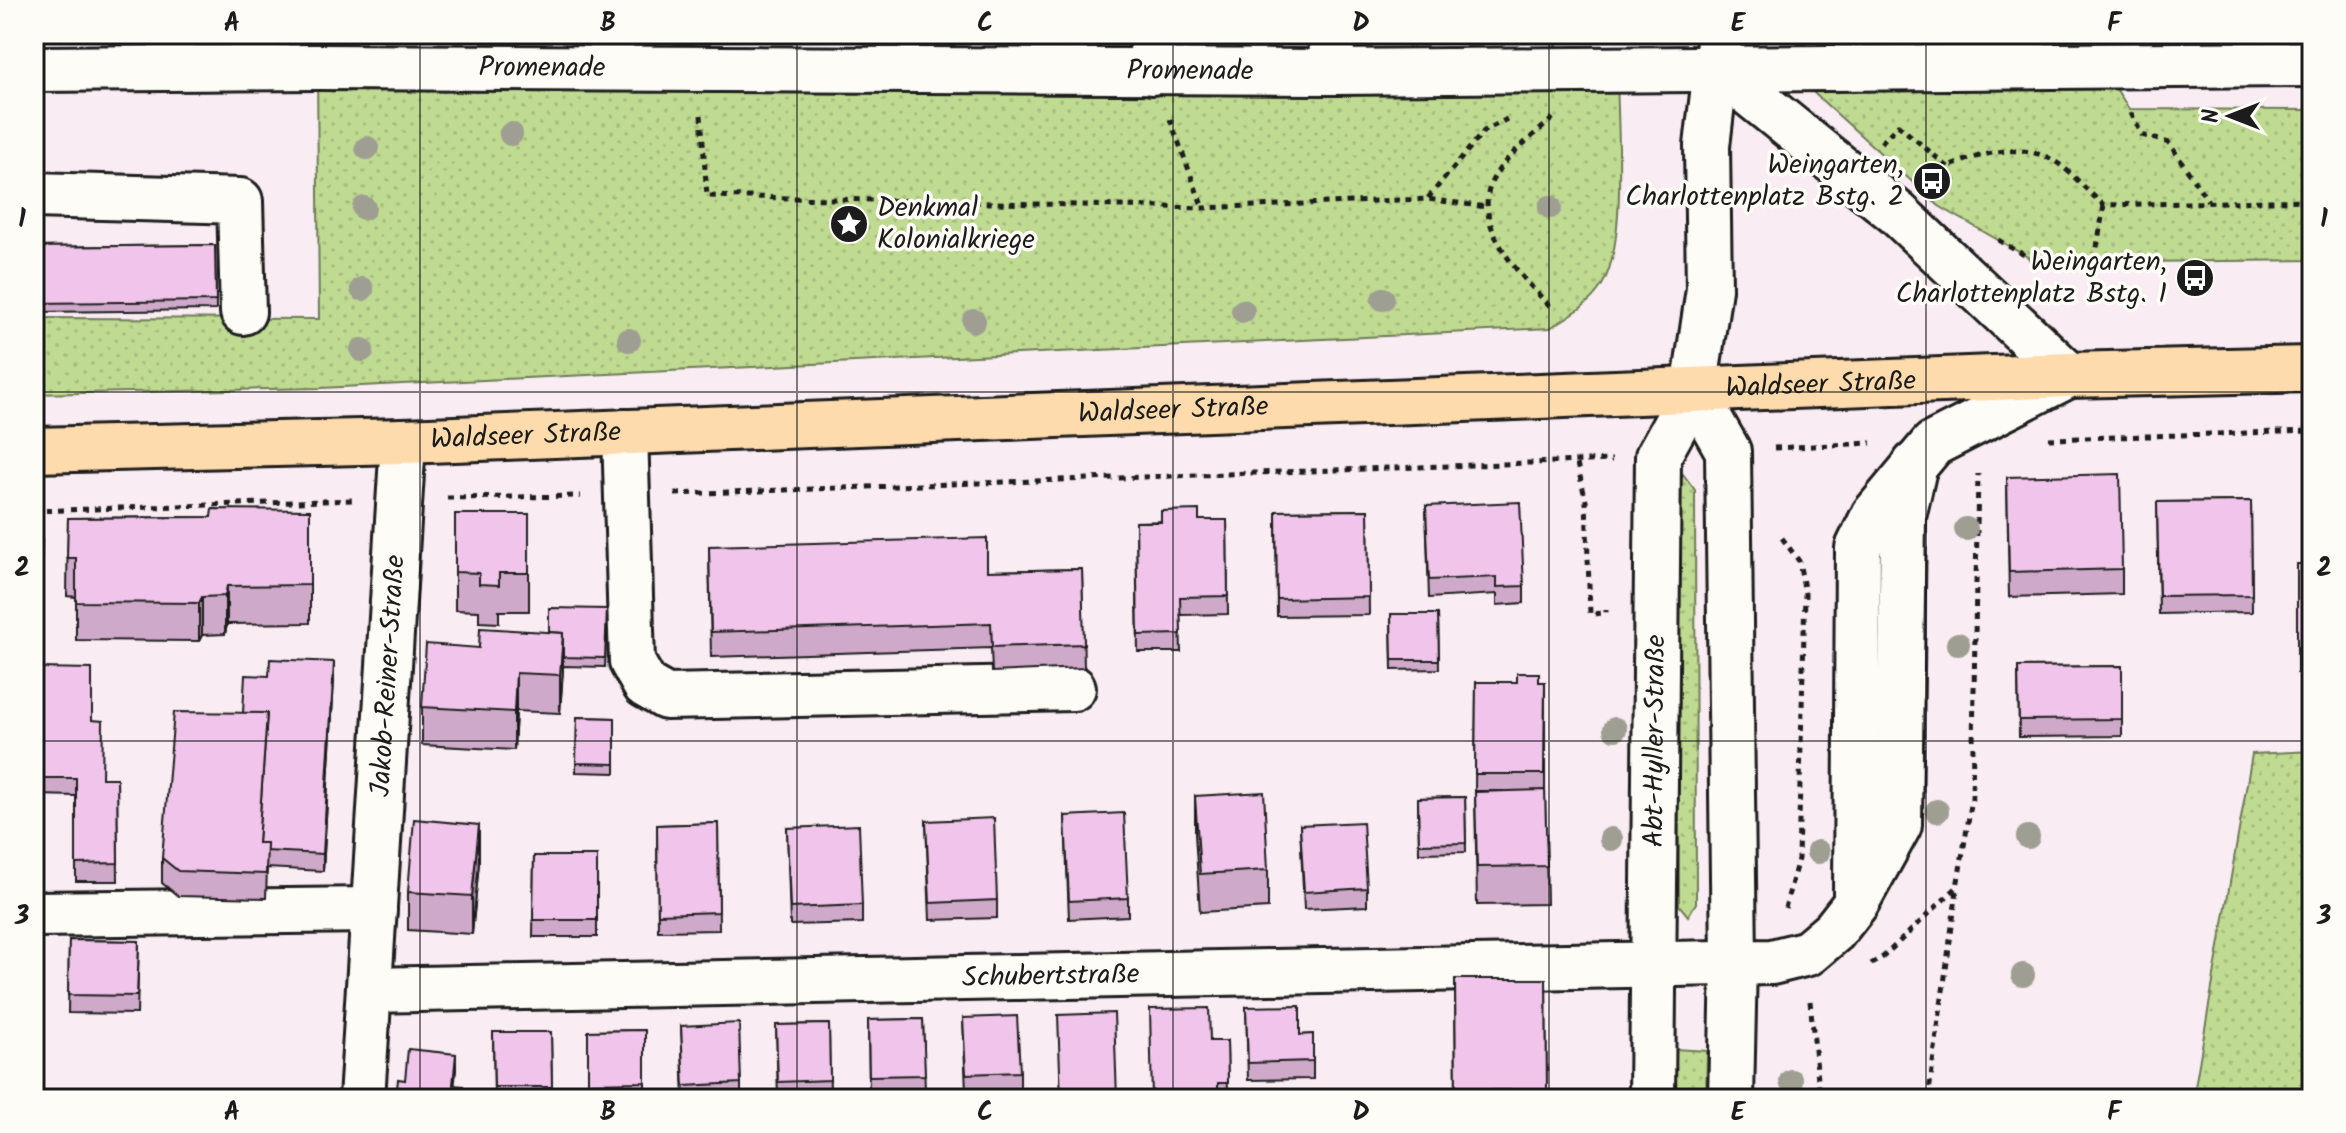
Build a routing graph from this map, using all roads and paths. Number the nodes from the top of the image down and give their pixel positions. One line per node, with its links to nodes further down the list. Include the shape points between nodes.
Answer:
1 (1718, 51): 3 (street, Promenade); 5 (street, Promenade); 24 (street); 25 (street, Abt-Hyller-Straße, via 1707,146 1709,289)
2 (1152, 53): 3 (street, Promenade); 6 (street, Promenade); 19 (path)
3 (1332, 53)
4 (56, 58): 6 (street, Promenade, via 317,67)
5 (2312, 64)
6 (699, 70): 19 (path, via 707,196)
7 (2129, 109): 16 (path, via 2142,135 2169,143)
8 (1543, 114): 18 (path, via 1557,114 1492,180)
9 (1513, 116): 14 (path, via 1484,131)
10 (1876, 148): 11 (path, via 1898,125)
11 (1948, 167): 12 (path); 17 (path, via 2007,150 2049,158)
12 (1941, 170)
13 (34, 195): 22 (street, via 240,201)
14 (1427, 199): 18 (path); 19 (path)
15 (2312, 200): 16 (path)
16 (2208, 202): 17 (path)
17 (2104, 205): 20 (path, via 2094,265 2038,263)
18 (1487, 207): 21 (path, via 1518,273)
19 (1203, 208)
20 (1988, 235)
21 (1553, 309)
22 (243, 312)
23 (2312, 369): 24 (main road, Waldseer Straße)
24 (2069, 375): 25 (main road, Waldseer Straße); 32 (street)
25 (1694, 391): 27 (main road, Waldseer Straße); 31 (street); 33 (street, Abt-Hyller-Straße)
26 (2312, 431): 28 (path)
27 (625, 432): 29 (main road, Waldseer Straße); 35 (street)
28 (2041, 440)
29 (403, 441): 30 (main road, Waldseer Straße); 36 (street, Jakob-Reiner-Straße)
30 (34, 450)
31 (1728, 451): 32 (path); 46 (street)
32 (1924, 454): 45 (street, via 1874,515 1858,548 1856,903)
33 (1658, 456): 34 (path); 47 (street, Abt-Hyller-Straße)
34 (1577, 464): 35 (path); 39 (path, via 1586,501 1590,614 1606,613)
35 (625, 495): 36 (path); 40 (street, via 632,662 645,685 666,697)
36 (400, 498): 37 (path); 43 (street, Jakob-Reiner-Straße)
37 (34, 511)
38 (1782, 538): 41 (path, via 1799,561 1805,594)
39 (1607, 604)
40 (1073, 688)
41 (1798, 859)
42 (1957, 887): 55 (path)
43 (374, 910): 44 (street); 48 (street, Jakob-Reiner-Straße)
44 (34, 914)
45 (1808, 953): 46 (street, Schubertstraße, via 1772,962); 54 (path)
46 (1734, 962): 47 (street, Schubertstraße); 53 (street)
47 (1654, 963): 48 (street, Schubertstraße); 49 (street, Abt-Hyller-Straße)
48 (369, 990): 50 (street, Jakob-Reiner-Straße)
49 (1652, 1056): 51 (street); 52 (street, Abt-Hyller-Straße)
50 (362, 1099)
51 (1621, 1099)
52 (1652, 1099)
53 (1731, 1099)
54 (1820, 1099)
55 (1928, 1099)

